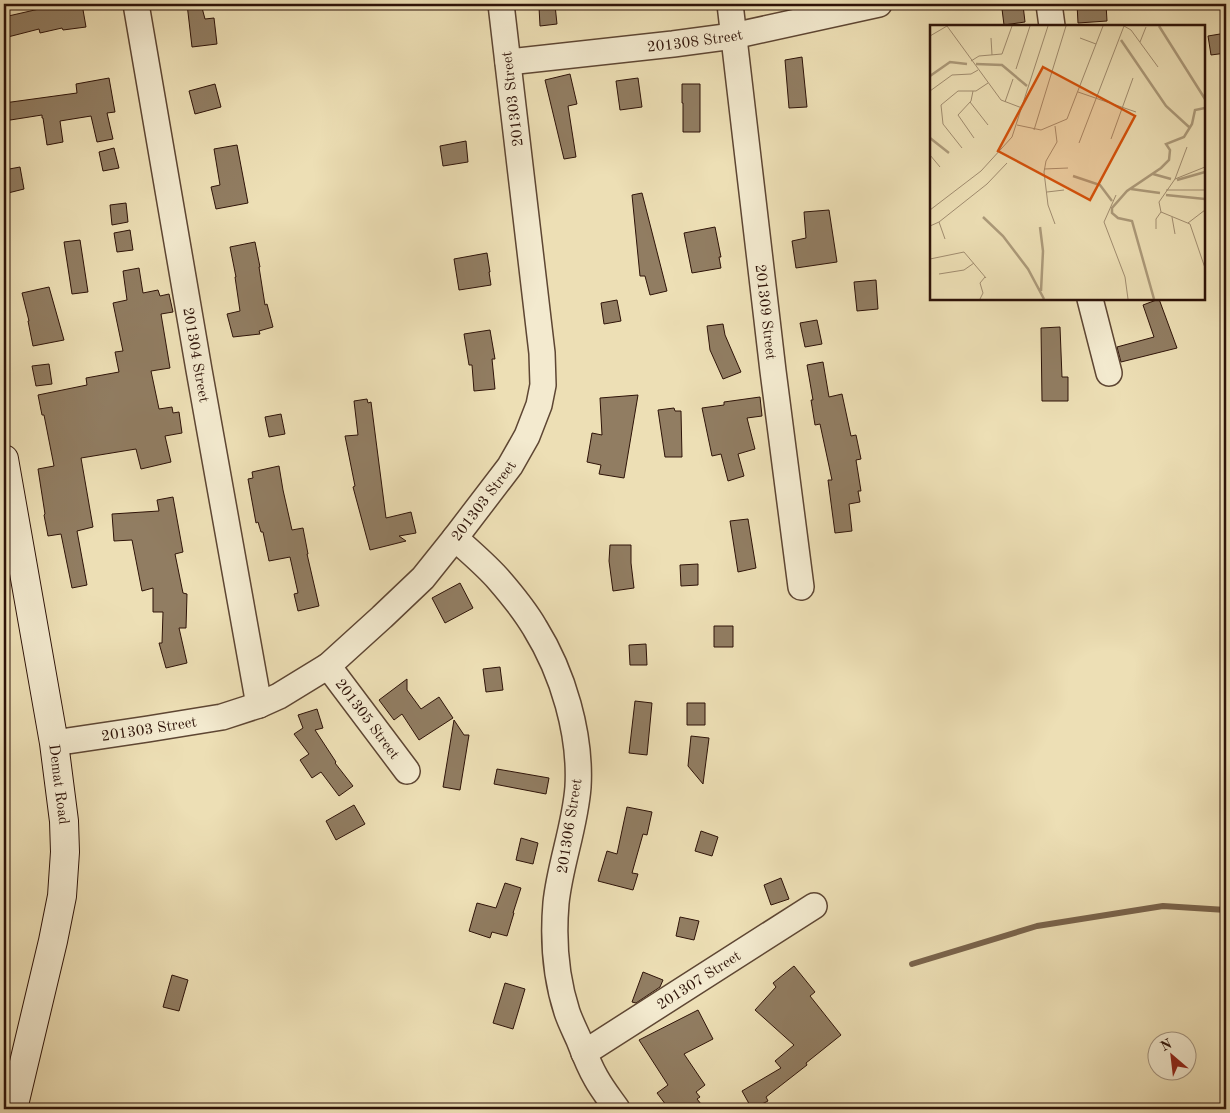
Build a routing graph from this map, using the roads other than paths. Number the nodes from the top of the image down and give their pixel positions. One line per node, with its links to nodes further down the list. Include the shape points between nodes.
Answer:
1 (136, 4): 16 (street, 201304 Street)
2 (501, 4): 8 (street, 201303 Street)
3 (730, 4): 7 (street, 201309 Street)
4 (879, 4): 7 (street, 201308 Street)
5 (1050, 4): 6 (street)
6 (1052, 25)
7 (733, 36): 8 (street, 201308 Street); 14 (street, 201309 Street)
8 (508, 62): 12 (street, 201303 Street, via 543,385 540,405 510,466)
9 (1090, 300): 10 (street)
10 (1109, 373)
11 (4, 459): 13 (street, Demat Road)
12 (455, 538): 15 (street, 201303 Street, via 423,578); 20 (street, 201306 Street, via 498,579 536,628 553,662 573,727 578,788 556,903 555,928 561,988)
13 (11, 541): 17 (street, Demat Road)
14 (801, 587)
15 (328, 666): 16 (street, 201303 Street); 18 (street, 201305 Street)
16 (259, 705): 17 (street, 201303 Street, via 222,717)
17 (54, 743): 21 (street, Demat Road, via 64,820 62,896)
18 (407, 771)
19 (814, 906): 20 (street, 201307 Street)
20 (584, 1053): 22 (street, 201306 Street)
21 (13, 1109)
22 (617, 1109)

